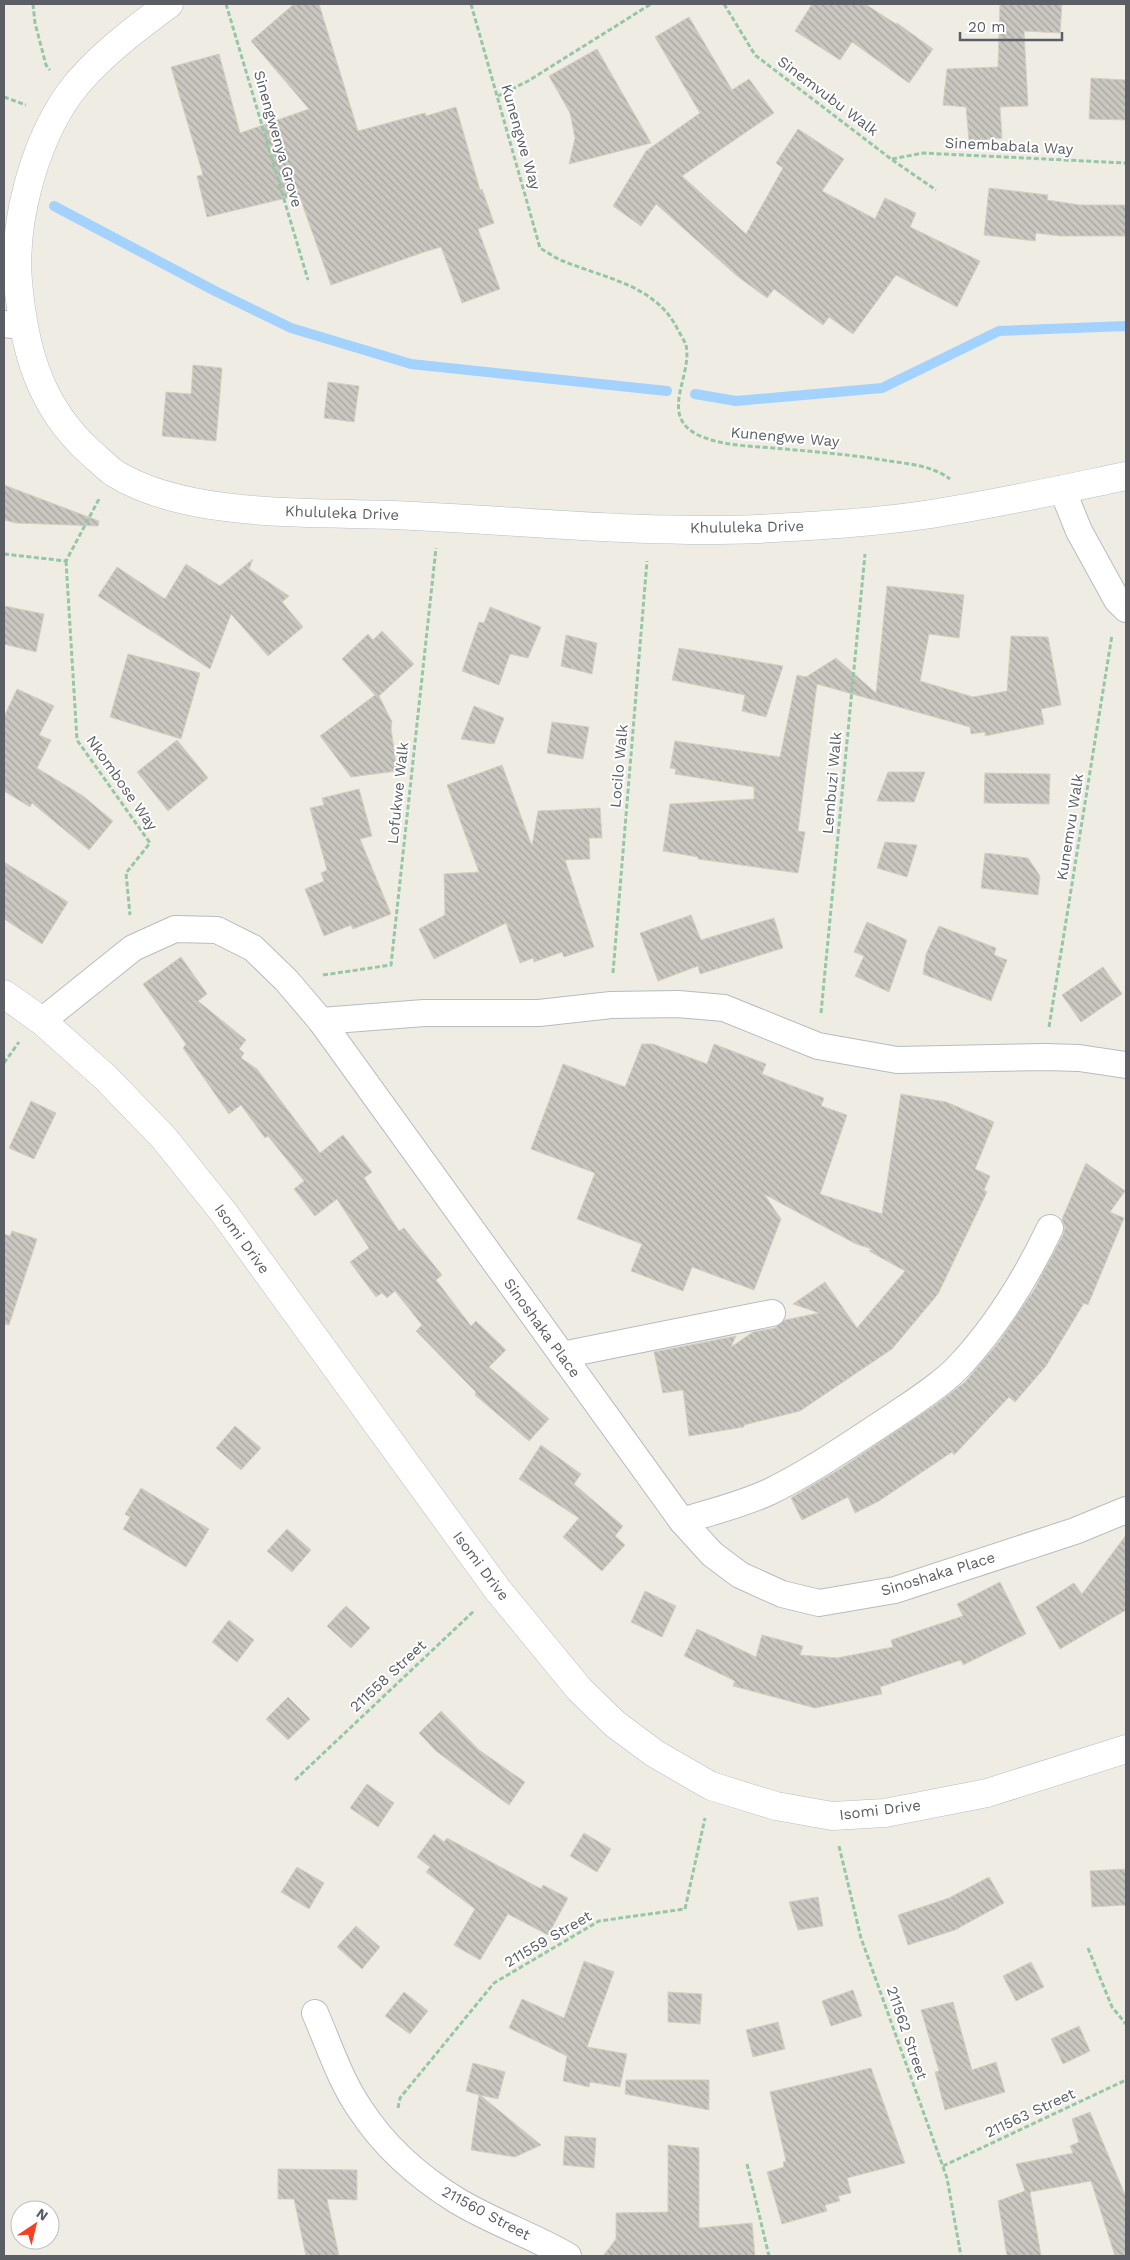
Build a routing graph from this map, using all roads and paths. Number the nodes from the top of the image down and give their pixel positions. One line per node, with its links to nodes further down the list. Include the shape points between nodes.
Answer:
1 (33, 4): 7 (path, via 46,66)
2 (169, 4): 7 (street, Khululeka Drive, via 136,29)
3 (226, 4): 12 (path, Sinengwenya Grove)
4 (471, 4): 8 (path, Kunengwe Way)
5 (651, 4): 8 (path, via 528,81)
6 (724, 4): 9 (path, Sinemvubu Walk, via 755,55)
7 (70, 93): 13 (street, Khululeka Drive, via 37,157 26,190 20,222)
8 (498, 96): 17 (path, Kunengwe Way, via 540,248 562,261 634,287 662,306 686,346 686,369 678,408 681,419 697,434 725,443 844,454 917,465 940,472 950,479)
9 (891, 159): 10 (path, Sinembabala Way, via 922,153); 11 (path, Sinemvubu Walk)
10 (1126, 163)
11 (936, 190)
12 (308, 280)
13 (13, 325): 14 (street, Khululeka Drive, via 53,409 76,440)
14 (113, 472): 18 (street, Khululeka Drive, via 182,499 254,509); 22 (path)
15 (1126, 476): 16 (street, Khululeka Drive)
16 (1062, 489): 17 (street, Khululeka Drive); 23 (street, via 1079,531)
17 (962, 508): 19 (street, Khululeka Drive)
18 (439, 517): 20 (street, Khululeka Drive); 25 (path, Lofukwe Walk, via 391,965)
19 (868, 521): 20 (street, Khululeka Drive, via 754,529); 30 (path, Lembuzi Walk)
20 (650, 528): 27 (path, Locilo Walk)
21 (4, 554): 22 (path)
22 (66, 561): 24 (path, Nkombose Way, via 77,740 150,843 126,873)
23 (1122, 605): 31 (path, Kunemvu Walk)
24 (133, 948): 25 (street, Sinoshaka Place, via 175,929 217,930 253,948); 28 (street, Sinoshaka Place)
25 (286, 980): 29 (street, Sinoshaka Place)
26 (4, 994): 28 (street, Isomi Drive)
27 (611, 1005): 29 (street, via 539,1014 424,1013); 30 (street, via 678,1004 724,1008)
28 (42, 1021): 38 (street, Isomi Drive, via 105,1076 164,1138 212,1198)
29 (321, 1021): 35 (street, Sinoshaka Place)
30 (818, 1046): 31 (street, via 896,1060)
31 (1044, 1057): 32 (street)
32 (1126, 1065)
33 (1050, 1228): 37 (street, via 1015,1295 960,1366 910,1405 808,1471 727,1508)
34 (772, 1313): 35 (street)
35 (562, 1355): 37 (street, Sinoshaka Place)
36 (1126, 1510): 37 (street, Sinoshaka Place, via 1075,1531 895,1590 819,1602 782,1594 740,1575 712,1554)
37 (682, 1521)
38 (497, 1589): 40 (path, 211558 Street); 41 (street, Isomi Drive, via 579,1689 615,1724 654,1753)
39 (1126, 1749): 42 (street, Isomi Drive, via 987,1793 885,1813)
40 (295, 1780)
41 (711, 1786): 42 (street, Isomi Drive, via 776,1806); 47 (path, 211559 Street, via 685,1909 599,1921 494,1983 400,2098)
42 (832, 1816): 49 (path, 211562 Street, via 861,1938)
43 (1088, 1948): 45 (path, via 1112,2007)
44 (315, 2013): 47 (street, 211560 Street, via 355,2102)
45 (1126, 2024)
46 (1126, 2080): 49 (path, 211563 Street)
47 (388, 2145): 50 (street, 211560 Street, via 429,2181 457,2200)
48 (747, 2164): 51 (path)
49 (944, 2166): 52 (path, 211562 Street)
50 (568, 2256)
51 (768, 2256)
52 (961, 2256)

